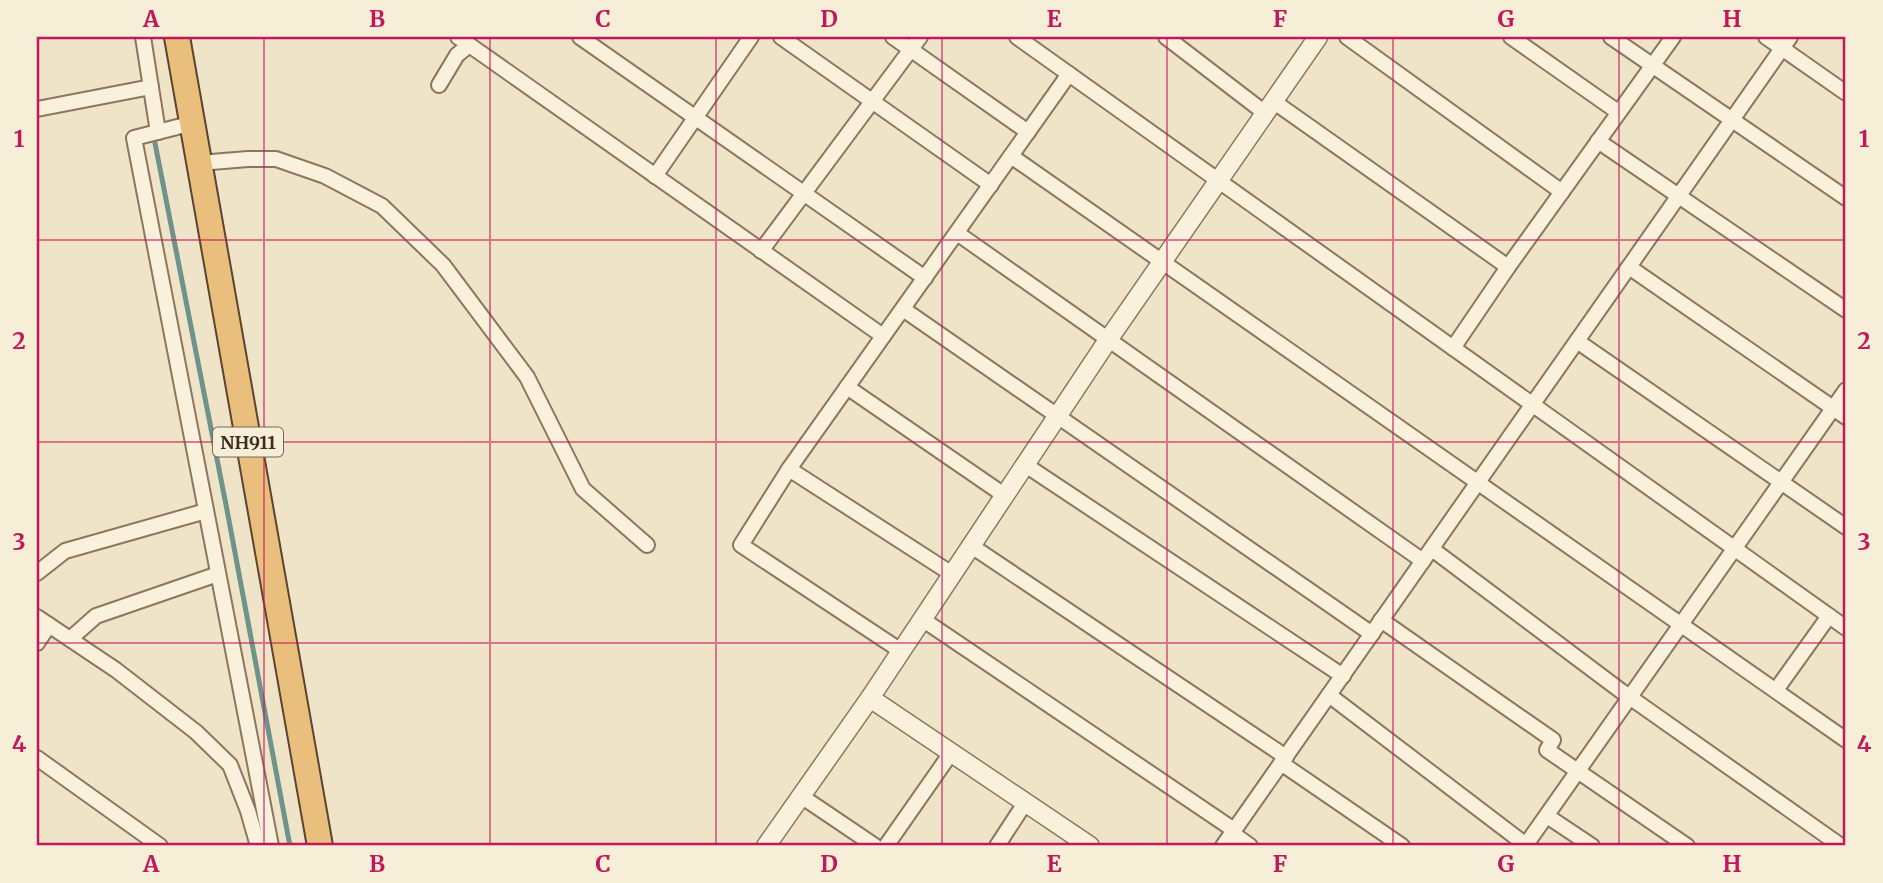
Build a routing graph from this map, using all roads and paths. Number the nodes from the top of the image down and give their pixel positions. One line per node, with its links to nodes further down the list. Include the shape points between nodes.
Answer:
1 (143, 37): 23 (street)
2 (177, 37): 31 (highway, NH911)
3 (751, 37): 29 (street)
4 (781, 37): 25 (street)
5 (893, 37): 19 (street)
6 (920, 37): 19 (street)
7 (1017, 37): 17 (street)
8 (1166, 37): 26 (street)
9 (1318, 37): 26 (street)
10 (1347, 37): 40 (street)
11 (1511, 37): 28 (street)
12 (1611, 37): 20 (street)
13 (1673, 37): 20 (street)
14 (1766, 37): 18 (street)
15 (585, 38): 29 (street)
16 (463, 41): 22 (street); 37 (street)
17 (1034, 42): 21 (street)
18 (1786, 42): 24 (street); 30 (street)
19 (911, 49): 25 (street); 33 (street)
20 (1652, 65): 28 (street); 30 (street)
21 (1069, 74): 33 (street); 38 (street)
22 (439, 85)
23 (151, 87): 27 (street); 32 (street)
24 (1846, 93)
25 (872, 101): 39 (street); 41 (street)
26 (1269, 107): 38 (street); 47 (street)
27 (37, 109)
28 (1618, 112): 34 (street)
29 (695, 117): 37 (street); 41 (street)
30 (1732, 120): 42 (street); 43 (street)
31 (192, 123): 32 (street); 36 (highway, NH911)
32 (158, 132): 67 (street, via 134,138)
33 (1028, 132): 35 (street)
34 (1598, 141): 40 (street); 42 (street)
35 (1011, 156): 39 (street); 46 (street)
36 (200, 163): 69 (street, via 276,159 325,176 382,206 443,265 527,377 583,489); 104 (highway, NH911)
37 (655, 176): 45 (street)
38 (1217, 180): 46 (street); 55 (street)
39 (991, 184): 44 (street)
40 (1562, 192): 47 (street)
41 (805, 194): 45 (street); 49 (street)
42 (1680, 195): 48 (street); 51 (street)
43 (1846, 198)
44 (957, 233): 49 (street); 53 (street)
45 (761, 251): 52 (street)
46 (1162, 261): 53 (street); 64 (street)
47 (1508, 267): 55 (street)
48 (1629, 267): 54 (street); 59 (street)
49 (925, 278): 50 (street)
50 (902, 309): 52 (street); 60 (street)
51 (1846, 310)
52 (883, 336): 56 (street)
53 (1108, 340): 60 (street); 72 (street)
54 (1577, 341): 58 (street); 65 (street)
55 (1453, 348): 58 (street)
56 (847, 387): 63 (street); 66 (street)
57 (1846, 390): 59 (street)
58 (1533, 405): 64 (street); 71 (street)
59 (1834, 408): 61 (street); 65 (street)
60 (1057, 415): 62 (street); 83 (street)
61 (1846, 417)
62 (1024, 464): 66 (street); 87 (street)
63 (789, 469): 75 (street); 86 (street, via 741,545)
64 (1479, 482): 72 (street); 80 (street)
65 (1782, 482): 68 (street); 71 (street)
66 (1004, 495): 70 (street)
67 (206, 511): 73 (street, via 65,551); 74 (street)
68 (1846, 527)
69 (647, 545)
70 (971, 545): 75 (street); 95 (street)
71 (1734, 548): 76 (street); 80 (street)
72 (1428, 555): 79 (street); 90 (street)
73 (37, 573)
74 (218, 574): 84 (street, via 96,616); 103 (street)
75 (952, 574): 78 (street)
76 (1829, 616): 82 (street); 88 (street)
77 (37, 617): 81 (street)
78 (922, 619): 86 (street); 100 (street)
79 (1381, 621): 83 (street); 96 (street, via 1553,740 1547,750)
80 (1682, 624): 88 (street); 90 (street)
81 (50, 625): 84 (street); 85 (street)
82 (1846, 628)
83 (1372, 634): 87 (street)
84 (70, 639): 102 (street, via 196,732 230,765)
85 (37, 643)
86 (901, 651): 91 (street)
87 (1343, 676): 89 (street)
88 (1776, 690): 92 (street)
89 (1329, 695): 95 (street); 113 (street)
90 (1630, 697): 96 (street); 116 (street)
91 (870, 698): 93 (street); 97 (street)
92 (1846, 740)
93 (951, 753): 98 (street); 107 (street)
94 (37, 758): 101 (street)
95 (1283, 760): 100 (street); 112 (street)
96 (1578, 771): 99 (street); 115 (street)
97 (801, 796): 105 (street); 106 (street)
98 (1025, 803): 108 (street); 109 (street)
99 (1547, 816): 113 (street); 114 (street)
100 (1233, 831): 110 (street); 111 (street)
101 (160, 846)
102 (258, 846)
103 (271, 846)
104 (320, 846)
105 (766, 846)
106 (875, 846)
107 (886, 846)
108 (997, 846)
109 (1090, 846)
110 (1223, 846)
111 (1250, 846)
112 (1402, 846)
113 (1525, 846)
114 (1592, 846)
115 (1687, 846)
116 (1841, 846)

